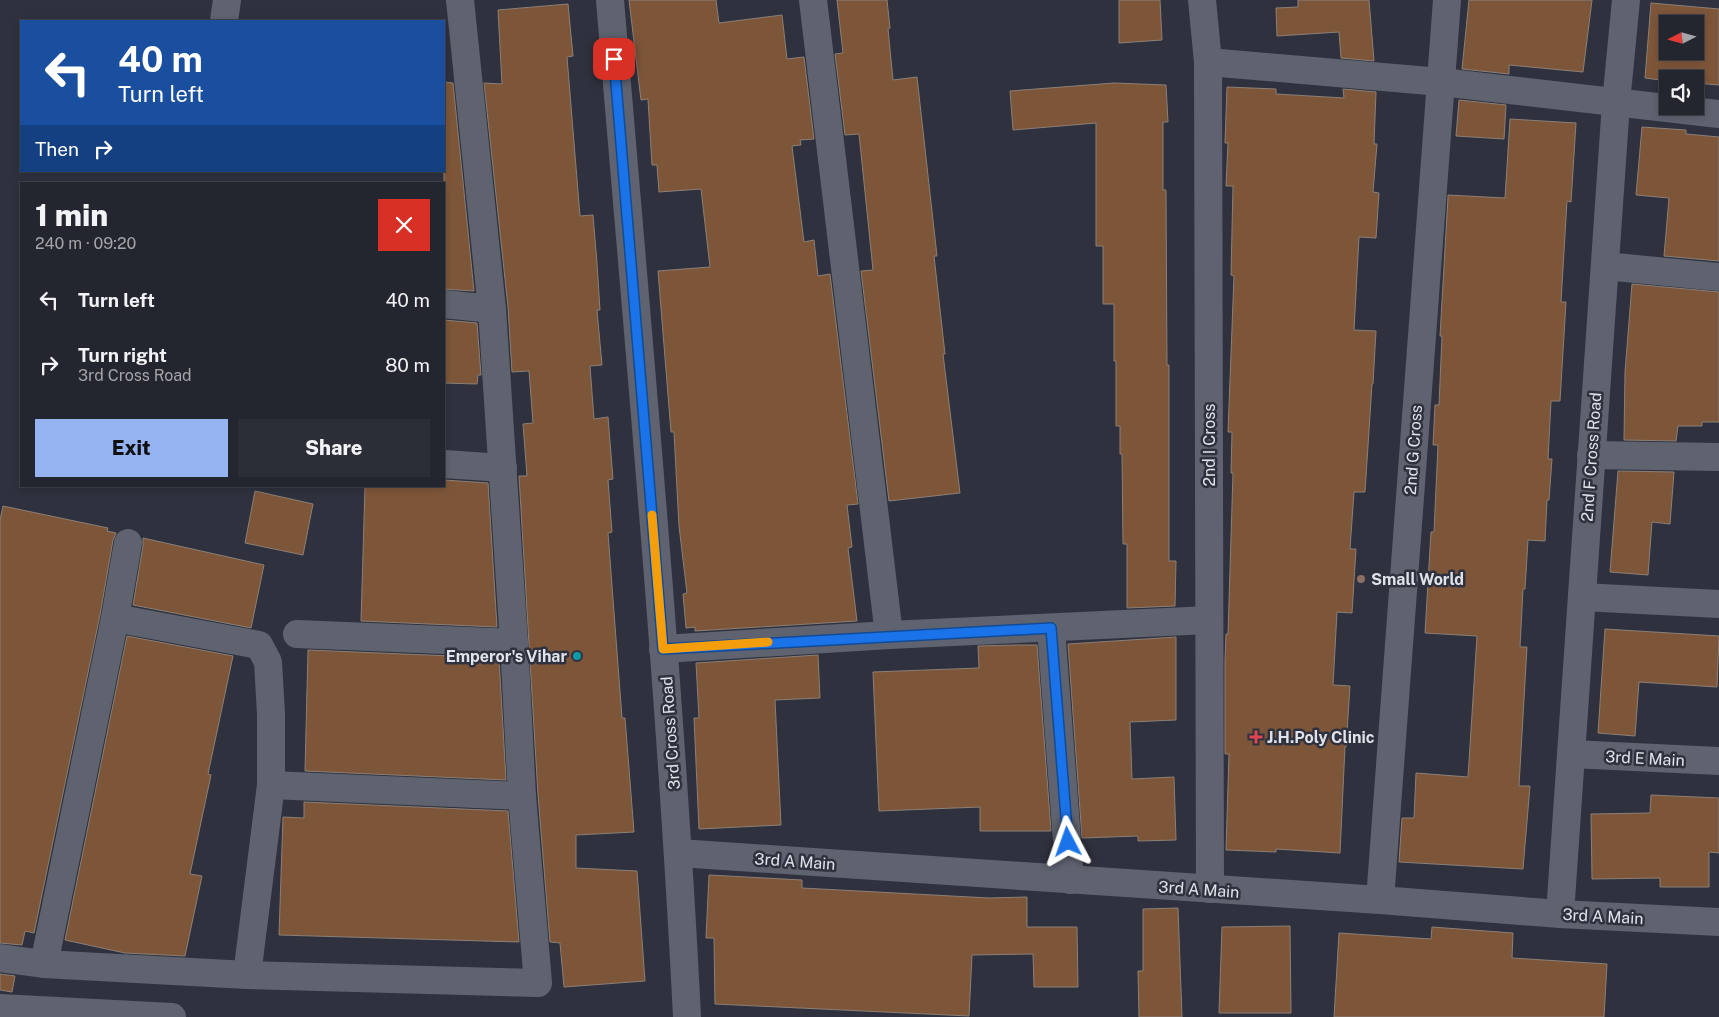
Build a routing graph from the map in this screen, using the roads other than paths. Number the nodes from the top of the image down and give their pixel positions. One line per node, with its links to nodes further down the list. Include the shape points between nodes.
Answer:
1 (226, 0): 8 (street)
2 (460, 0): 16 (street)
3 (610, 0): 30 (street, 3rd Cross Road)
4 (813, 0): 28 (street)
5 (1202, 0): 9 (street, 2nd I Cross)
6 (1446, 0): 10 (street, 2nd G Cross)
7 (1626, 0): 11 (street, 2nd F Cross Road)
8 (224, 20)
9 (1208, 62): 10 (street); 25 (street, 2nd I Cross)
10 (1441, 82): 11 (street); 38 (street, 2nd G Cross)
11 (1616, 103): 12 (street); 13 (street, 2nd F Cross Road)
12 (1719, 114)
13 (1605, 266): 14 (street); 17 (street, 2nd F Cross Road)
14 (1719, 277)
15 (445, 304): 16 (street)
16 (492, 309): 20 (street)
17 (1591, 455): 18 (street); 22 (street, 2nd F Cross Road)
18 (1719, 456)
19 (445, 464): 20 (street)
20 (503, 468): 29 (street)
21 (128, 543): 24 (street)
22 (1582, 597): 23 (street); 31 (street, 2nd F Cross Road)
23 (1719, 604)
24 (115, 618): 33 (street, via 259,645 268,662); 42 (street)
25 (1209, 620): 26 (street); 37 (street, 2nd I Cross)
26 (1051, 628): 28 (street); 36 (street)
27 (298, 634): 29 (street)
28 (889, 635): 30 (street)
29 (514, 643): 34 (street)
30 (663, 649): 35 (street, 3rd Cross Road)
31 (1571, 754): 32 (street, 3rd E Main); 39 (street, 2nd F Cross Road)
32 (1719, 761)
33 (271, 785): 34 (street); 43 (street)
34 (522, 796): 43 (street, via 538,983)
35 (679, 853): 36 (street, 3rd A Main); 47 (street, 3rd Cross Road)
36 (1070, 880): 37 (street, 3rd A Main)
37 (1210, 890): 38 (street, 3rd A Main)
38 (1380, 900): 39 (street, 3rd A Main)
39 (1560, 914): 40 (street, 3rd A Main)
40 (1719, 922)
41 (0, 958): 42 (street)
42 (44, 964): 43 (street)
43 (247, 975)
44 (0, 1008): 45 (street)
45 (35, 1013): 46 (street)
46 (172, 1017)
47 (687, 1017)

